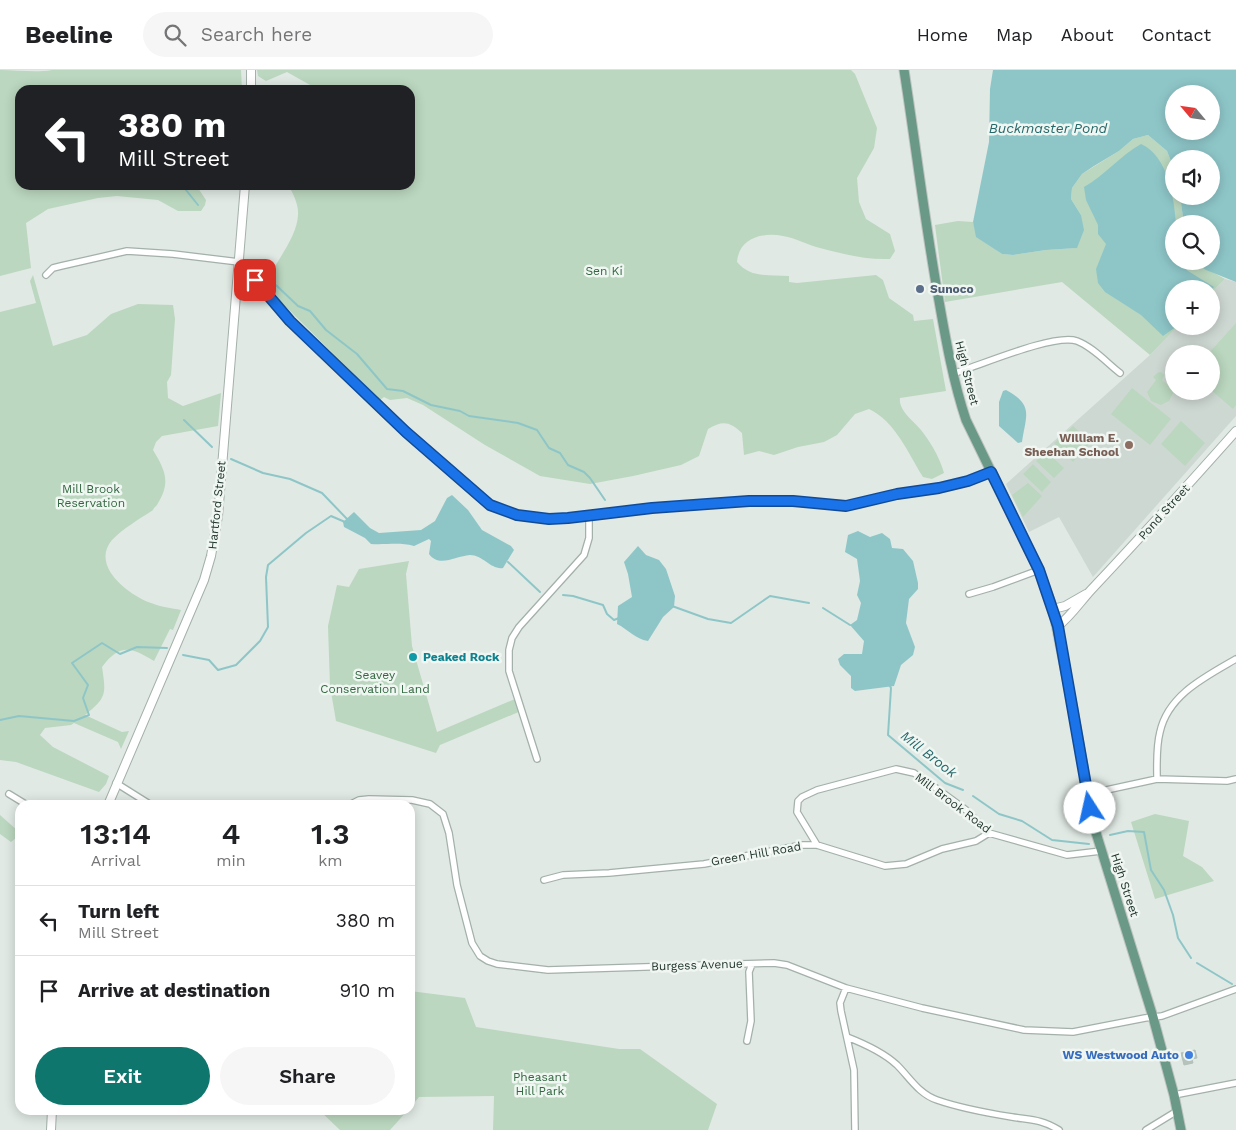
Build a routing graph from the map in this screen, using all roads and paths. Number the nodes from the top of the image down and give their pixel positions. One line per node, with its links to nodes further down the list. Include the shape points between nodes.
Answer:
1 (251, 70): 3 (street)
2 (904, 70): 8 (main road, High Street, via 931,258)
3 (251, 85)
4 (245, 190): 5 (street, Hartford Street)
5 (239, 262): 6 (street, via 127,251 53,268); 11 (street, via 290,321 406,432 490,505 517,515 549,519); 21 (street, Hartford Street, via 218,516 211,556 185,625)
6 (46, 275)
7 (1120, 373): 8 (street, via 1087,347 1068,339 1049,341)
8 (952, 374): 10 (main road, High Street, via 966,420)
9 (1236, 431): 13 (street, Pond Street)
10 (991, 472): 11 (street, via 939,488 846,506 749,501); 12 (main road, High Street)
11 (589, 514): 18 (street, via 589,538 584,555 520,627 509,650 509,671)
12 (1039, 570): 14 (street); 15 (main road, High Street)
13 (1090, 591): 15 (street, Pond Street, via 1065,606); 16 (street, Pond Street)
14 (969, 594)
15 (1052, 609): 16 (main road, High Street)
16 (1058, 626): 23 (main road, High Street)
17 (1236, 659): 19 (street, via 1191,687 1168,712 1158,739)
18 (537, 759)
19 (1157, 779): 20 (street); 23 (street)
20 (1236, 779)
21 (116, 783): 25 (street, Hartford Street); 26 (street)
22 (9, 794): 24 (street)
23 (1088, 794): 32 (main road, High Street)
24 (19, 800)
25 (110, 800)
26 (143, 800)
27 (359, 800): 28 (street, Burgess Avenue)
28 (412, 800)
29 (415, 801): 34 (street, Burgess Avenue, via 430,804 442,814 449,833 457,885 472,943 480,956 488,961 548,970)
30 (989, 832): 31 (street, Green Hill Road, via 976,841 942,849 906,864 885,866); 31 (street, Mill Brook Road, via 936,788 914,774 896,768 802,797 798,801 797,812); 32 (street, Mill Brook Road, via 1066,854)
31 (817, 845): 33 (street, Green Hill Road, via 670,868 563,874)
32 (1101, 851): 37 (main road, High Street)
33 (544, 880)
34 (752, 964): 35 (street, Burgess Avenue, via 787,965); 39 (street, via 749,972 752,1021)
35 (846, 988): 37 (street, Burgess Avenue, via 1024,1030 1073,1032); 38 (street, via 842,993 841,1011)
36 (1236, 989): 37 (street, Burgess Avenue, via 1177,1012)
37 (1153, 1017): 41 (main road, High Street)
38 (847, 1037): 45 (street, via 854,1070); 46 (street, via 869,1046 896,1064 922,1093 936,1100 1044,1122)
39 (747, 1041)
40 (1236, 1083): 41 (street)
41 (1174, 1096): 42 (main road, High Street)
42 (1177, 1111): 47 (street); 48 (main road, High Street)
43 (52, 1115): 44 (street)
44 (51, 1130)
45 (855, 1130)
46 (1059, 1130)
47 (1146, 1130)
48 (1181, 1130)

